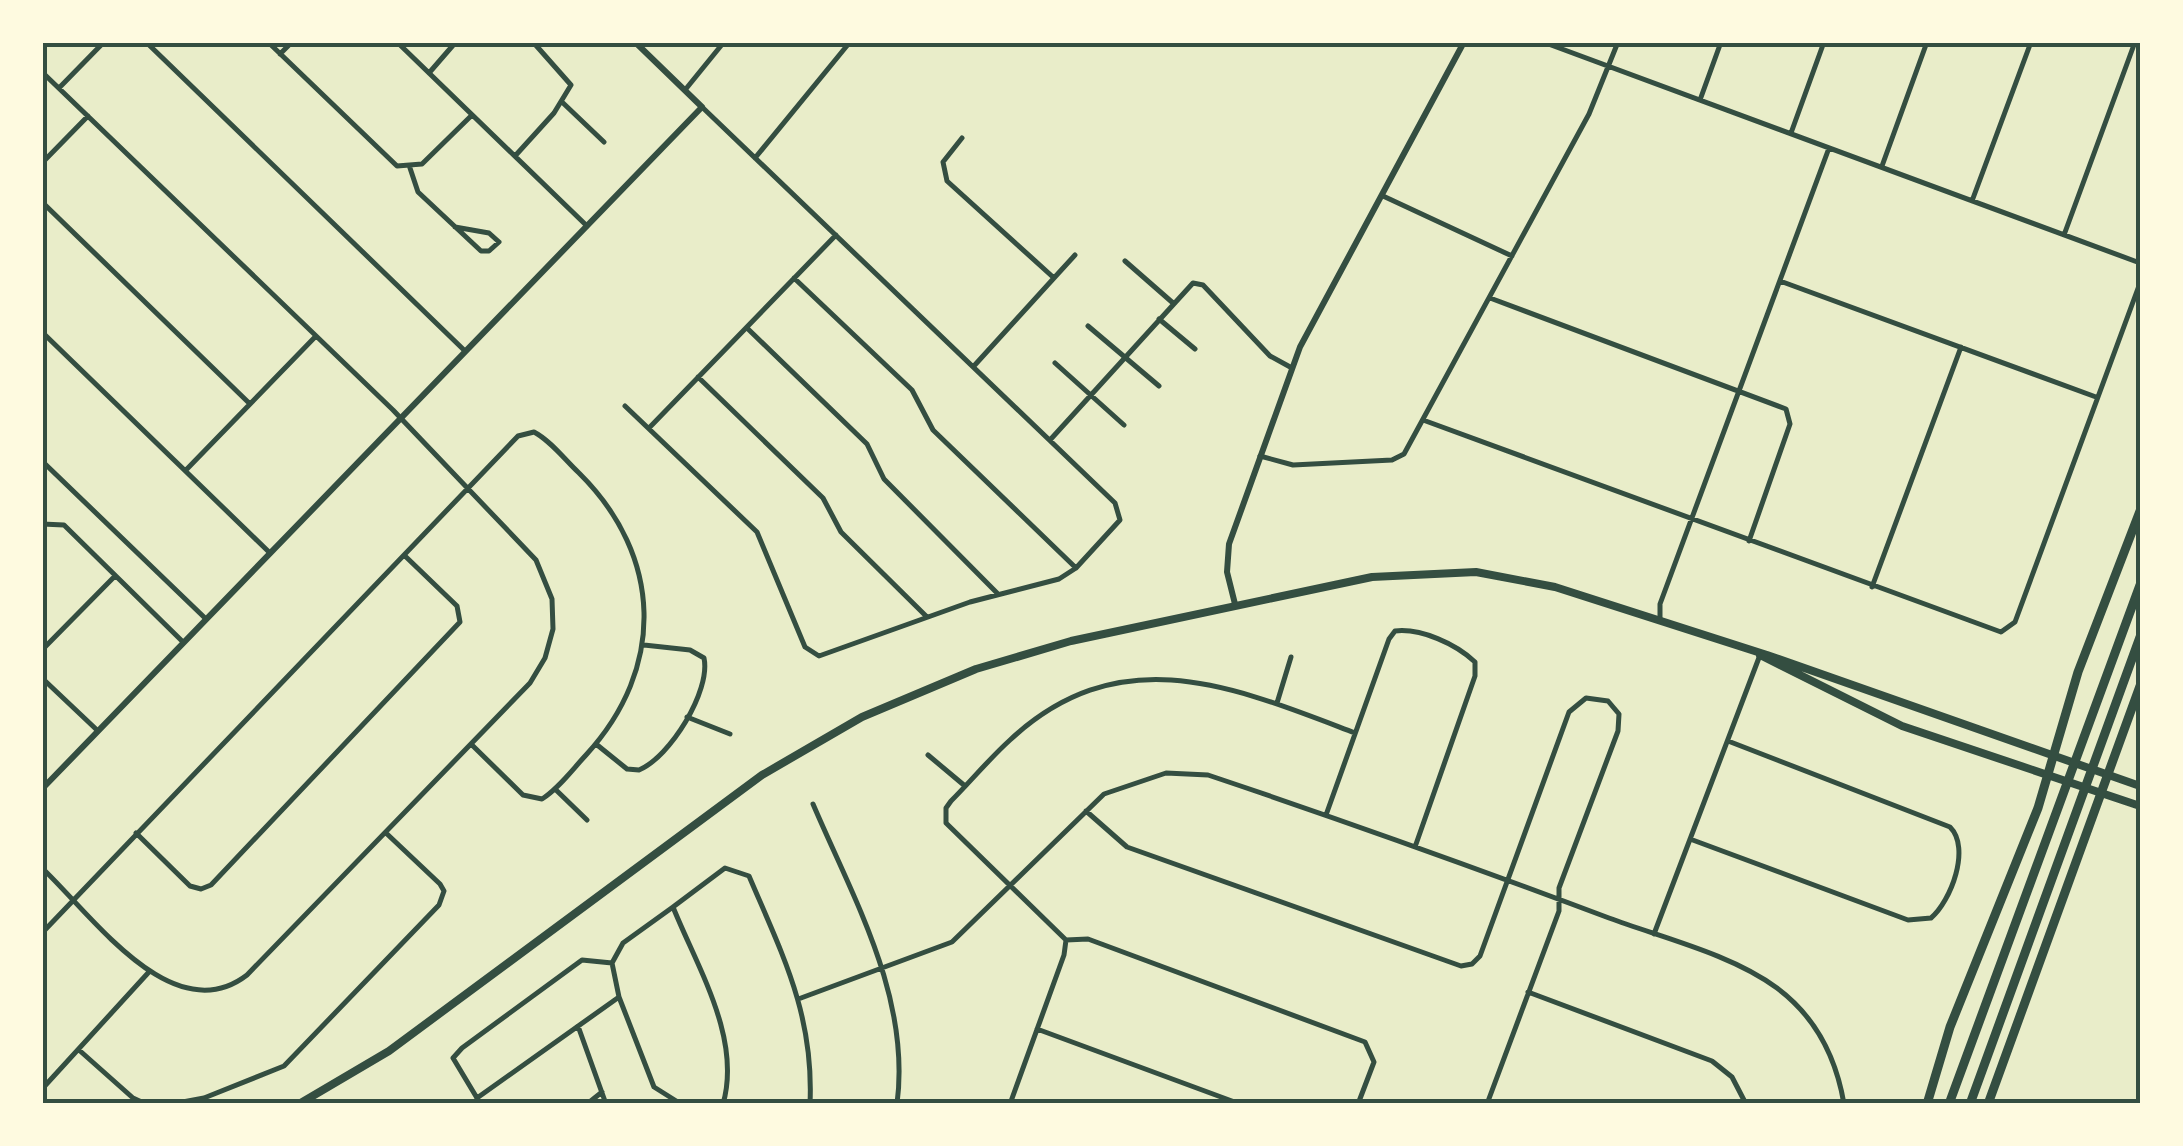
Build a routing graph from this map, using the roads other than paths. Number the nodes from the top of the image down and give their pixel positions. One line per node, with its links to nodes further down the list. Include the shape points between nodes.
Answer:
1 (104, 42): 23 (street)
2 (146, 42): 63 (street)
3 (268, 42): 19 (street)
4 (292, 42): 19 (street)
5 (397, 42): 22 (street)
6 (532, 42): 26 (street, via 570,81)
7 (635, 42): 24 (street)
8 (724, 42): 24 (street)
9 (850, 42): 35 (street)
10 (1464, 42): 39 (street)
11 (1543, 42): 20 (street)
12 (1618, 42): 20 (street)
13 (1721, 42): 25 (street)
14 (1824, 42): 30 (street)
15 (1928, 42): 38 (street)
16 (2031, 42): 40 (street)
17 (2134, 42): 45 (street)
18 (455, 43): 22 (street)
19 (280, 54): 37 (street, via 390,162)
20 (1609, 67): 25 (street); 47 (street)
21 (42, 72): 23 (street)
22 (429, 73): 29 (street)
23 (59, 88): 28 (street)
24 (685, 90): 27 (street)
25 (1700, 100): 30 (street)
26 (562, 102): 32 (street); 34 (street)
27 (702, 107): 35 (street); 42 (street)
28 (88, 116): 36 (street); 60 (street)
29 (471, 116): 34 (street); 37 (street)
30 (1791, 134): 33 (street)
31 (962, 138): 51 (street, via 943,162 947,181)
32 (604, 142)
33 (1829, 148): 38 (street); 52 (street)
34 (515, 156): 42 (street)
35 (755, 158): 44 (street)
36 (42, 163)
37 (410, 168): 43 (street, via 415,188)
38 (1882, 168): 40 (street)
39 (1383, 196): 47 (street); 67 (street)
40 (1972, 201): 45 (street)
41 (42, 202): 73 (street)
42 (587, 226): 63 (street)
43 (456, 227): 43 (street, via 483,252 499,242 494,235)
44 (836, 235): 50 (street); 66 (street)
45 (2064, 235): 49 (street)
46 (1075, 255): 51 (street)
47 (1512, 256): 54 (street)
48 (1125, 261): 55 (street)
49 (2140, 263)
50 (794, 278): 58 (street); 90 (street, via 912,390 933,430)
51 (1054, 278): 66 (street)
52 (1780, 281): 61 (street); 70 (street)
53 (2140, 283): 72 (street)
54 (1490, 298): 70 (street); 76 (street)
55 (1173, 303): 56 (street); 67 (street, via 1190,284 1200,283 1270,356)
56 (1159, 319): 62 (street); 64 (street)
57 (1088, 326): 64 (street)
58 (747, 328): 68 (street); 94 (street, via 867,444 884,478)
59 (42, 332): 82 (street)
60 (316, 336): 73 (street); 75 (street)
61 (1960, 347): 72 (street); 93 (street)
62 (1195, 349)
63 (465, 351): 75 (street)
64 (1125, 356): 69 (street); 71 (street)
65 (1055, 362): 71 (street)
66 (973, 367): 79 (street)
67 (1292, 368): 80 (street)
68 (698, 377): 78 (street); 96 (street, via 823,498 835,525)
69 (1160, 386)
70 (1740, 390): 85 (street); 87 (street, via 1782,406 1791,420)
71 (1091, 395): 77 (street); 79 (street)
72 (2097, 397): 93 (street, via 2014,622 2004,631)
73 (249, 403): 82 (street)
74 (624, 406): 78 (street)
75 (401, 418): 83 (street); 88 (street)
76 (1424, 420): 80 (street, via 1395,459 1292,465); 85 (street)
77 (1124, 425)
78 (650, 428): 96 (street, via 757,532 810,652 825,656)
79 (1050, 440): 90 (street, via 1121,514)
80 (1260, 456): 95 (street, via 1226,554)
81 (42, 461): 97 (street)
82 (186, 470): 88 (street)
83 (467, 488): 89 (street); 101 (street, via 518,436 541,436 602,497 625,531 641,580); 114 (street, via 536,560 554,614 550,647 537,673)
84 (2140, 511): 116 (highway)
85 (1691, 520): 87 (street); 98 (street)
86 (42, 524): 91 (street, via 64,525)
87 (1748, 541): 93 (street)
88 (270, 553): 97 (street)
89 (403, 554): 130 (street); 130 (street, via 457,606 460,622 225,870 197,889)
90 (1076, 568): 94 (street, via 1059,579)
91 (114, 576): 100 (street); 102 (street)
92 (2140, 585): 170 (highway)
93 (1872, 587)
94 (997, 594): 96 (street)
95 (1235, 604): 98 (main road, via 1398,573 1453,571 1528,580); 156 (main road, via 1021,655 923,690 828,735 730,797 386,1053)
96 (927, 618)
97 (206, 619): 100 (street)
98 (1660, 621): 103 (main road)
99 (2140, 637): 171 (highway)
100 (183, 642): 109 (street)
101 (644, 645): 108 (street, via 704,658); 113 (street, via 624,703)
102 (42, 650)
103 (1760, 655): 112 (street); 116 (main road); 117 (main road, via 1902,726)
104 (1292, 657): 107 (street)
105 (42, 678): 109 (street)
106 (2140, 686): 118 (highway)
107 (1277, 703): 110 (street); 119 (street, via 1201,680 1109,684 1037,718)
108 (687, 717): 111 (street); 113 (street, via 678,738 639,770)
109 (98, 731): 121 (street)
110 (1355, 733): 127 (street); 132 (street, via 1395,631 1462,649 1475,662 1476,676)
111 (730, 734)
112 (1728, 741): 131 (street); 131 (street, via 1950,827 1960,848 1942,905 1930,918 1908,920)
113 (596, 744): 122 (street)
114 (472, 745): 122 (street, via 527,798 539,800); 129 (street)
115 (928, 755): 119 (street)
116 (2051, 755): 117 (highway); 118 (main road)
117 (2046, 774): 123 (main road); 169 (highway)
118 (2108, 775): 120 (main road); 123 (highway)
119 (966, 786): 135 (street, via 946,808 946,823)
120 (2140, 786)
121 (42, 789)
122 (554, 789): 128 (street)
123 (2101, 792): 125 (main road); 172 (highway)
124 (813, 804): 143 (street)
125 (2140, 806)
126 (1086, 812): 127 (street, via 1104,794 1166,773 1208,775); 134 (street, via 1128,847 1461,966 1480,956); 135 (street)
127 (1326, 814): 132 (street)
128 (587, 820)
129 (386, 832): 144 (street, via 240,981 198,992); 155 (street, via 440,884 439,905 284,1066)
130 (136, 833): 137 (street)
131 (1690, 839): 140 (street)
132 (1415, 847): 134 (street)
133 (42, 868): 137 (street)
134 (1508, 881): 136 (street); 136 (street, via 1569,712 1579,700 1603,698 1617,710 1619,724)
135 (1011, 888): 141 (street); 143 (street, via 952,942)
136 (1559, 899): 140 (street); 145 (street)
137 (76, 900): 139 (street); 144 (street)
138 (673, 907): 142 (street, via 623,944); 147 (street, via 726,868 750,876); 160 (street, via 724,1034)
139 (42, 933)
140 (1654, 934): 168 (street, via 1746,971 1788,998 1827,1046)
141 (1066, 940): 149 (street); 165 (street, via 1088,939 1366,1042 1374,1062)
142 (612, 963): 146 (street); 153 (street, via 582,960 462,1048 453,1058)
143 (884, 971): 147 (street); 162 (street, via 899,1048)
144 (150, 972): 150 (street)
145 (1528, 992): 166 (street); 167 (street, via 1712,1061 1732,1077)
146 (619, 997): 148 (street); 159 (street, via 654,1087)
147 (801, 998): 161 (street, via 812,1056)
148 (578, 1026): 152 (street); 153 (street)
149 (1037, 1029): 163 (street); 164 (street)
150 (80, 1050): 151 (street); 154 (street)
151 (42, 1089)
152 (602, 1092): 157 (street); 158 (street)
153 (477, 1101)
154 (146, 1104)
155 (172, 1104)
156 (299, 1104)
157 (587, 1104)
158 (606, 1104)
159 (681, 1104)
160 (723, 1104)
161 (810, 1104)
162 (897, 1104)
163 (1010, 1104)
164 (1240, 1104)
165 (1358, 1104)
166 (1486, 1104)
167 (1746, 1104)
168 (1844, 1104)
169 (1927, 1104)
170 (1949, 1104)
171 (1970, 1104)
172 (1988, 1104)

